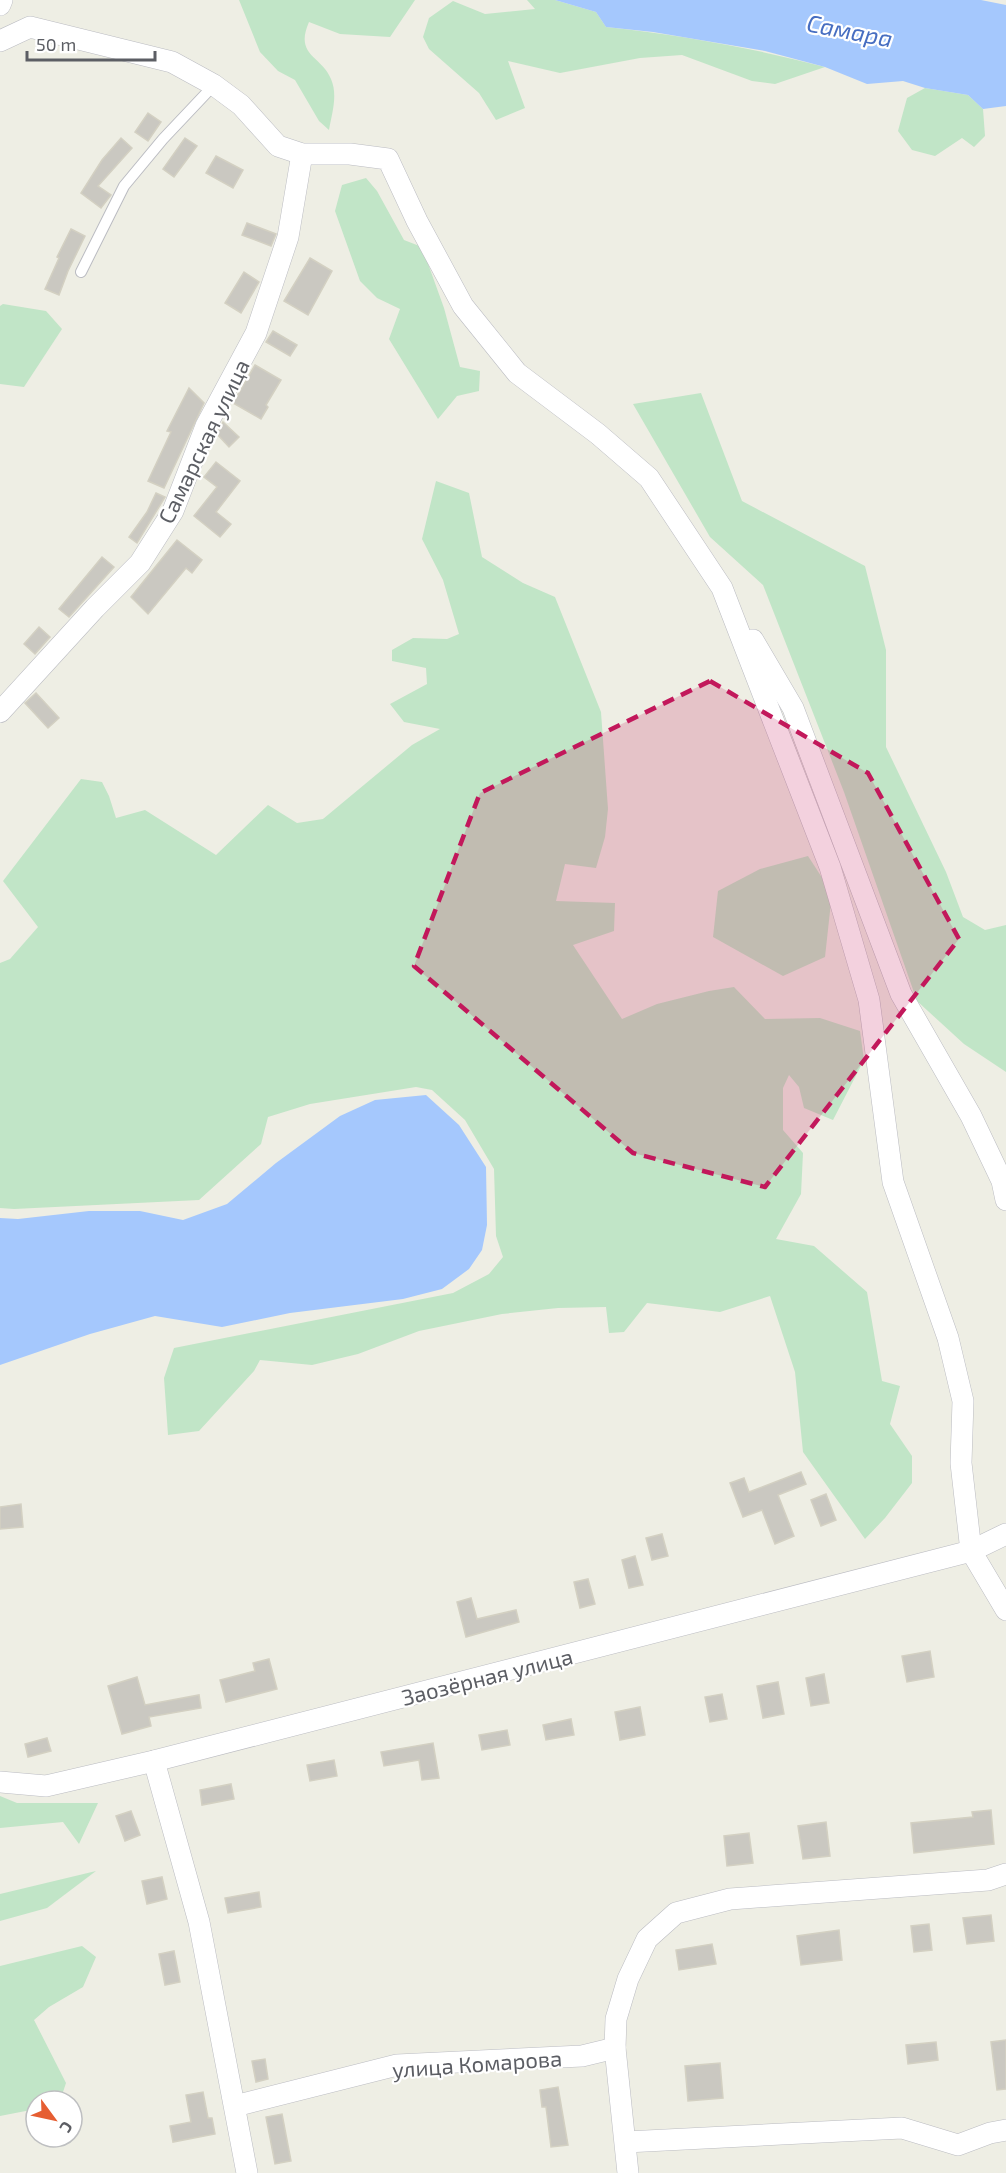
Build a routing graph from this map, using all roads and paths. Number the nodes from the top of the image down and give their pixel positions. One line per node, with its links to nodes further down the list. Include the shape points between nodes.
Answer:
1 (2, 0): 2 (street)
2 (0, 5)
3 (0, 41): 4 (street, via 30,27 172,63)
4 (214, 85): 5 (street, via 241,105 278,146); 6 (lane, via 124,186)
5 (302, 154): 7 (street, via 388,159 464,306 517,373 649,478); 8 (street, Самарская улица, via 288,237 256,333 206,426 173,511 140,562)
6 (81, 272)
7 (722, 588): 9 (street, via 793,708 901,994 971,1116 1002,1181); 11 (street, via 830,867 869,1000 893,1182 948,1338 963,1401 961,1463)
8 (0, 712)
9 (1006, 1200)
10 (1006, 1534): 11 (street, Заозёрная улица)
11 (971, 1551): 12 (street); 13 (street, Заозёрная улица)
12 (1006, 1610)
13 (154, 1761): 14 (street, Заозёрная улица, via 46,1786); 17 (street, via 199,1922)
14 (0, 1782)
15 (1006, 1874): 16 (street, via 988,1880 730,1899 676,1913 647,1939 628,1979 616,2019)
16 (615, 2048): 17 (street, улица Комарова, via 582,2056 397,2065); 19 (street)
17 (235, 2106): 20 (street)
18 (1006, 2130): 19 (street, via 958,2145 902,2128)
19 (626, 2142): 21 (street)
20 (247, 2173)
21 (628, 2173)

